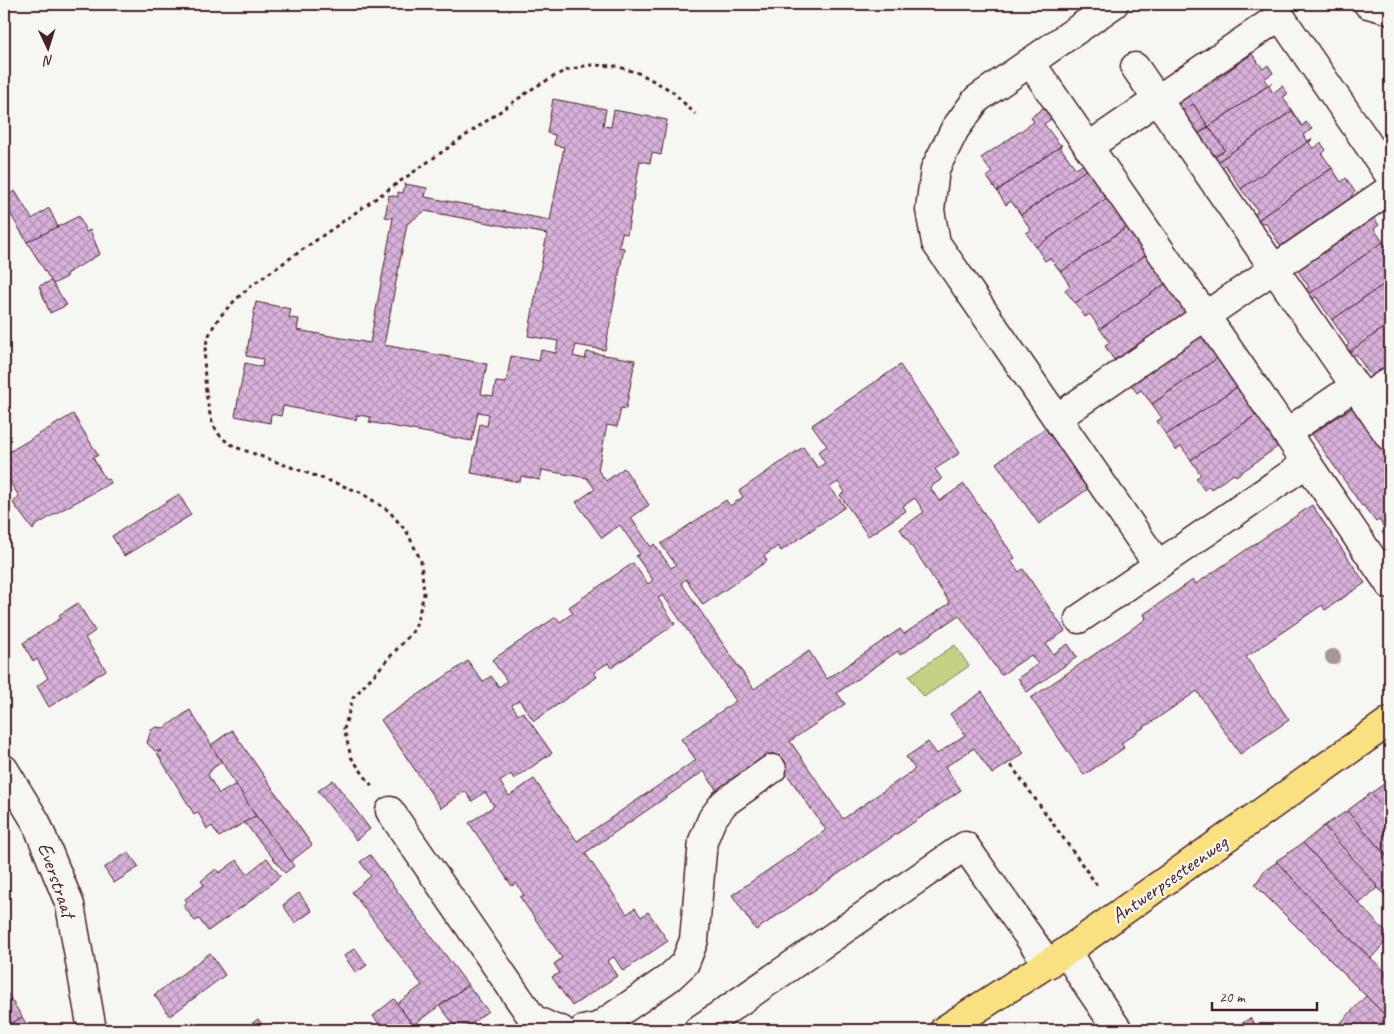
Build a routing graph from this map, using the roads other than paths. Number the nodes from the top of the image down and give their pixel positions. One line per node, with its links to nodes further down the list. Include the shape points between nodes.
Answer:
1 (1114, 4): 4 (street)
2 (1368, 4): 3 (street)
3 (1390, 10)
4 (1030, 62): 7 (street); 14 (street, via 977,99 955,129 935,169 930,210 936,243)
5 (1135, 67): 6 (street)
6 (1158, 100): 7 (street); 8 (street, via 1280,16); 10 (street)
7 (1088, 147): 11 (street)
8 (1390, 176)
9 (1390, 189): 10 (street)
10 (1274, 268): 11 (street); 13 (street)
11 (1205, 316): 14 (street); 15 (street)
12 (1390, 381): 13 (street)
13 (1360, 392): 15 (street); 16 (street)
14 (1057, 418): 18 (street)
15 (1286, 433): 17 (street)
16 (1390, 437)
17 (1307, 463): 18 (street); 19 (street)
18 (1158, 565): 20 (street)
19 (1390, 584)
20 (1079, 619)
21 (1390, 722): 25 (main road, Antwerpsesteenweg)
22 (4, 769): 26 (street, Everstraat, via 36,822 70,905)
23 (772, 770): 29 (street, via 724,803 712,819 703,841 694,940 685,963 669,978 598,1027)
24 (390, 811): 27 (street, via 533,1019)
25 (1058, 958): 30 (street, via 965,846); 31 (main road, Antwerpsesteenweg); 32 (street, via 1080,974)
26 (92, 1030)
27 (557, 1030): 28 (street)
28 (561, 1030)
29 (583, 1030)
30 (698, 1030)
31 (944, 1030)
32 (1118, 1030)

